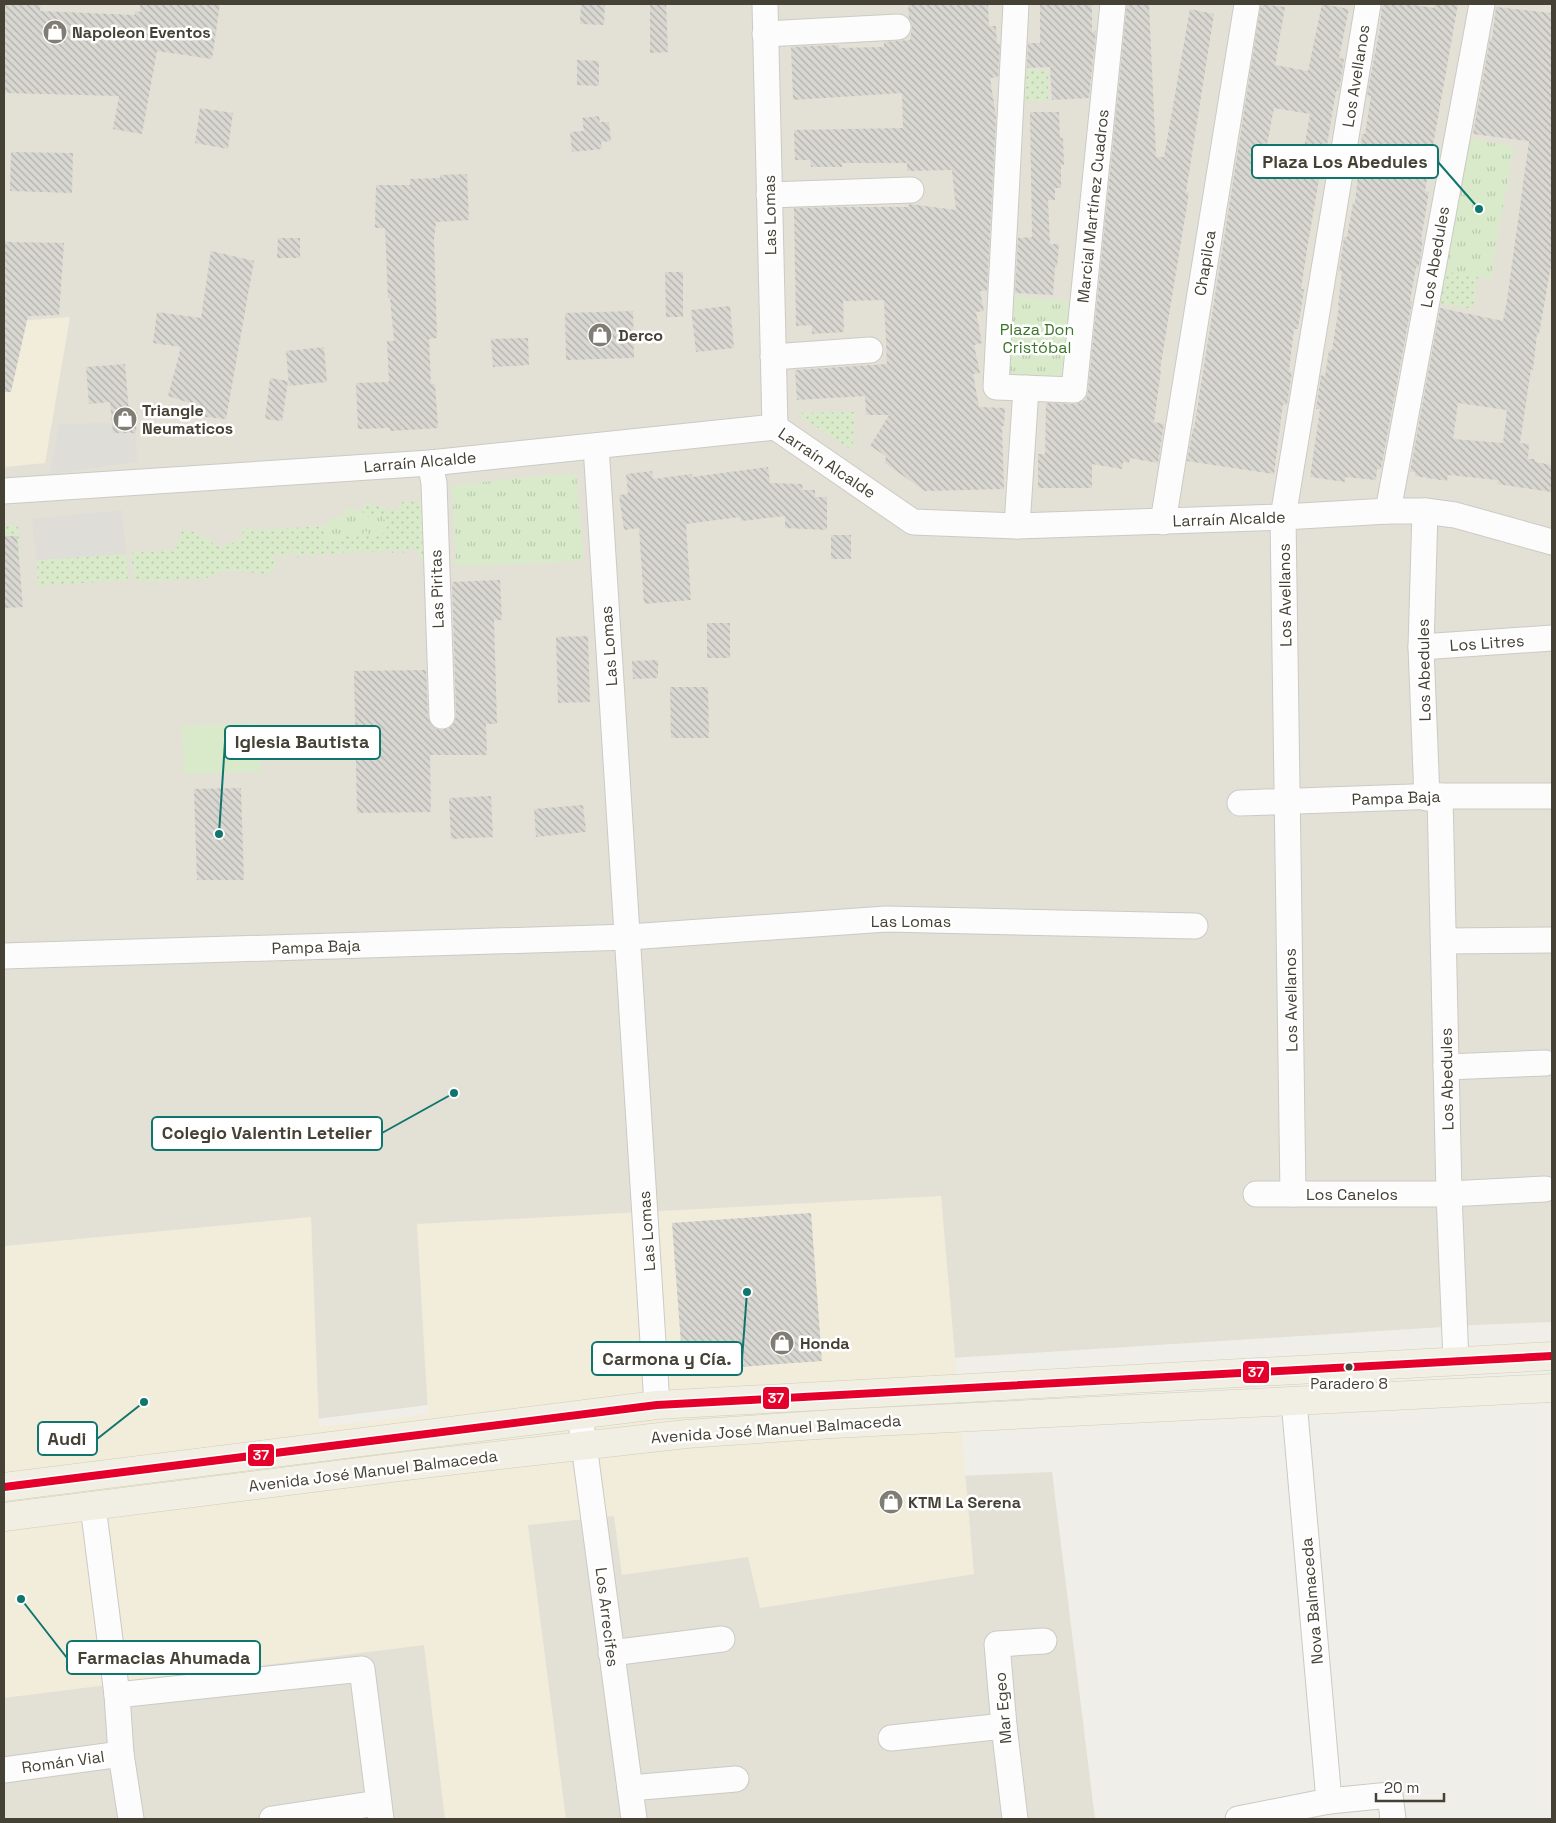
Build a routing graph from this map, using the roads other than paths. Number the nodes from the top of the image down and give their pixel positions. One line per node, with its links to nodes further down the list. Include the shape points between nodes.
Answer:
1 (765, 4): 8 (street, Las Lomas)
2 (1016, 4): 13 (street, Marcial Martínez Cuadros, via 996,387)
3 (1113, 4): 13 (street, Marcial Martínez Cuadros, via 1074,390)
4 (1247, 4): 21 (street, Chapilca)
5 (1368, 4): 20 (street, Los Avellanos)
6 (1482, 4): 18 (street, Los Abedules)
7 (898, 27): 8 (street)
8 (765, 34): 10 (street, Las Lomas)
9 (911, 190): 10 (street)
10 (769, 195): 12 (street, Las Lomas)
11 (870, 350): 12 (street)
12 (773, 357): 14 (street, Las Lomas)
13 (1026, 388): 22 (street)
14 (775, 427): 15 (street, Larraín Alcalde); 22 (street, Larraín Alcalde, via 913,522)
15 (596, 446): 16 (street, Larraín Alcalde); 32 (street, Las Lomas)
16 (430, 463): 17 (street, Larraín Alcalde); 26 (street, Las Piritas, via 434,483)
17 (4, 491)
18 (1388, 511): 19 (street, Larraín Alcalde); 20 (street, Larraín Alcalde)
19 (1425, 511): 23 (street, Larraín Alcalde, via 1455,515); 25 (street, Los Abedules)
20 (1283, 518): 21 (street, Larraín Alcalde); 29 (street, Los Avellanos)
21 (1163, 522): 22 (street, Larraín Alcalde)
22 (1017, 526)
23 (1552, 542)
24 (1552, 638): 25 (street, Los Litres)
25 (1422, 647): 28 (street, Los Abedules)
26 (442, 716)
27 (1552, 796): 28 (street, Pampa Baja)
28 (1434, 797): 29 (street, Pampa Baja); 34 (street, Los Abedules)
29 (1288, 802): 30 (street, Pampa Baja); 40 (street, Los Avellanos)
30 (1240, 803)
31 (1194, 926): 32 (street, Las Lomas, via 886,919)
32 (628, 937): 35 (street, Pampa Baja); 46 (street, Las Lomas)
33 (1552, 940): 34 (street)
34 (1444, 942): 37 (street, Los Abedules)
35 (4, 956)
36 (1545, 1063): 37 (street)
37 (1446, 1067): 41 (street, Los Abedules)
38 (1545, 1189): 41 (street, Los Canelos)
39 (1256, 1194): 40 (street, Los Canelos)
40 (1293, 1194): 41 (street, Los Canelos)
41 (1449, 1194): 43 (street, Los Abedules)
42 (1552, 1356): 43 (main road, Avenida José Manuel Balmaceda)
43 (1456, 1361): 46 (main road, Avenida José Manuel Balmaceda)
44 (1552, 1388): 45 (main road, Avenida José Manuel Balmaceda)
45 (1294, 1401): 48 (main road, Avenida José Manuel Balmaceda, via 833,1424); 62 (street, Nova Balmaceda)
46 (657, 1405): 47 (main road, Avenida José Manuel Balmaceda)
47 (580, 1415): 48 (street, Los Arrecifes); 49 (main road, Avenida José Manuel Balmaceda)
48 (585, 1444): 50 (main road, Avenida José Manuel Balmaceda); 54 (street, Los Arrecifes)
49 (4, 1487)
50 (93, 1506): 51 (main road, Avenida José Manuel Balmaceda); 55 (street)
51 (4, 1517)
52 (722, 1639): 54 (street)
53 (1044, 1641): 56 (street, Mar Egeo, via 997,1644)
54 (611, 1653): 61 (street, Los Arrecifes)
55 (117, 1695): 58 (street); 63 (street, via 362,1669)
56 (1004, 1726): 57 (street); 67 (street, Mar Egeo)
57 (891, 1738)
58 (122, 1754): 59 (street, Román Vial); 64 (street)
59 (4, 1770)
60 (736, 1779): 61 (street)
61 (630, 1788): 66 (street, Los Arrecifes)
62 (1329, 1801): 68 (street); 69 (street, via 1390,1795)
63 (379, 1811): 65 (street)
64 (131, 1819)
65 (272, 1819)
66 (634, 1819)
67 (1015, 1819)
68 (1238, 1819)
69 (1393, 1819)

